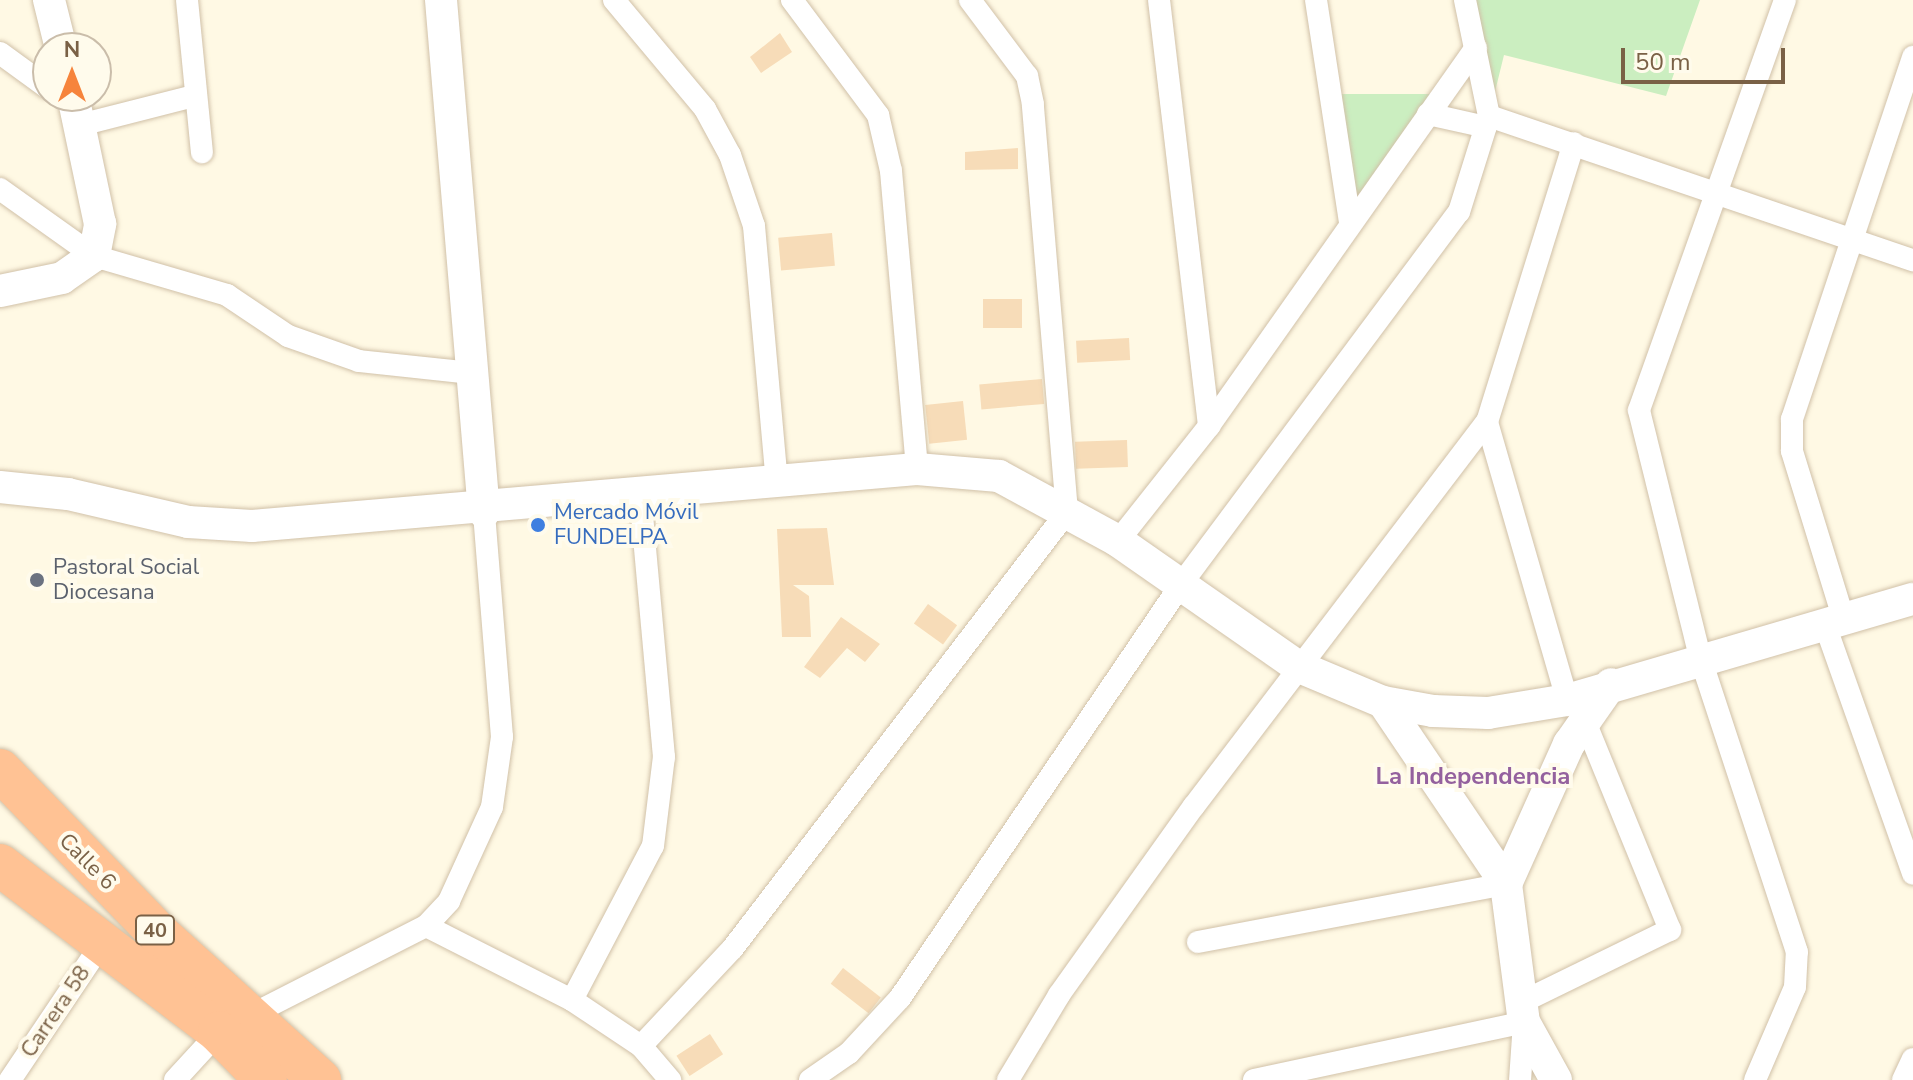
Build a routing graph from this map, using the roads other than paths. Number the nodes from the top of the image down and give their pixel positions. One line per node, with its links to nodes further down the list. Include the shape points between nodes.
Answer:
1 (49, 0): 11 (main road)
2 (187, 0): 16 (street)
3 (614, 0): 34 (street, via 705,109 730,155 754,226)
4 (792, 0): 33 (street, via 878,115 891,171)
5 (970, 0): 38 (street, via 1027,76 1033,104)
6 (1159, 0): 32 (street)
7 (1316, 0): 25 (street)
8 (1465, 0): 12 (street)
9 (1785, 0): 24 (street)
10 (437, 3): 30 (main road)
11 (57, 32)
12 (1476, 48): 19 (street); 20 (street)
13 (0, 53): 15 (street)
14 (1913, 57): 26 (street)
15 (32, 76)
16 (194, 96): 17 (street); 22 (street)
17 (112, 103)
18 (73, 112): 27 (main road, via 100,224)
19 (1428, 114): 20 (street); 25 (street)
20 (1488, 122): 21 (street); 40 (street, via 1459,212)
21 (1574, 143): 24 (street); 31 (street)
22 (202, 152)
23 (0, 189): 27 (street)
24 (1718, 199): 26 (street); 43 (street, via 1639,410)
25 (1350, 223): 32 (street)
26 (1853, 241): 28 (street); 42 (street, via 1792,419 1792,451)
27 (94, 256): 29 (main road, via 62,278); 30 (street, via 227,295 288,336 359,361)
28 (1913, 260)
29 (0, 291)
30 (472, 373): 37 (main road)
31 (1487, 422): 44 (street); 46 (street)
32 (1209, 426): 39 (street)
33 (917, 469): 34 (main road); 38 (main road, via 999,476)
34 (777, 482): 36 (main road)
35 (0, 487): 37 (main road, via 188,522 252,526)
36 (640, 492): 37 (main road); 54 (street, via 664,757 655,831)
37 (484, 512): 51 (street, via 502,737 492,807 449,901)
38 (1067, 512): 39 (main road); 57 (street, via 733,948)
39 (1118, 541): 40 (main road)
40 (1182, 583): 44 (main road); 65 (street, via 900,998 849,1053)
41 (1913, 599): 42 (main road)
42 (1834, 619): 43 (main road); 49 (street)
43 (1700, 657): 46 (main road, via 1611,684); 70 (street, via 1797,952 1795,987)
44 (1297, 666): 45 (main road); 66 (street, via 1059,995)
45 (1383, 702): 46 (main road, via 1488,713); 50 (main road)
46 (1576, 711): 50 (main road); 55 (street, via 1670,930)
47 (0, 770): 56 (highway, Calle 6 / 40, via 161,936)
48 (0, 865): 53 (highway, Calle 6 / 40)
49 (1913, 874)
50 (1506, 884): 52 (street); 55 (main road)
51 (426, 926): 54 (street); 56 (street)
52 (1198, 942)
53 (102, 943): 56 (highway, Calle 6 / 40); 60 (street, Carrera 58)
54 (572, 1000): 57 (street)
55 (1522, 1012): 59 (street); 68 (street); 69 (main road)
56 (237, 1023): 61 (street); 62 (highway, Calle 6 / 40); 63 (highway, Calle 6 / 40)
57 (641, 1046): 64 (street)
58 (1913, 1059): 71 (street)
59 (1290, 1076): 67 (street)
60 (10, 1080)
61 (175, 1080)
62 (266, 1080)
63 (320, 1080)
64 (670, 1080)
65 (810, 1080)
66 (1008, 1080)
67 (1254, 1080)
68 (1520, 1080)
69 (1556, 1080)
70 (1755, 1080)
71 (1903, 1080)

